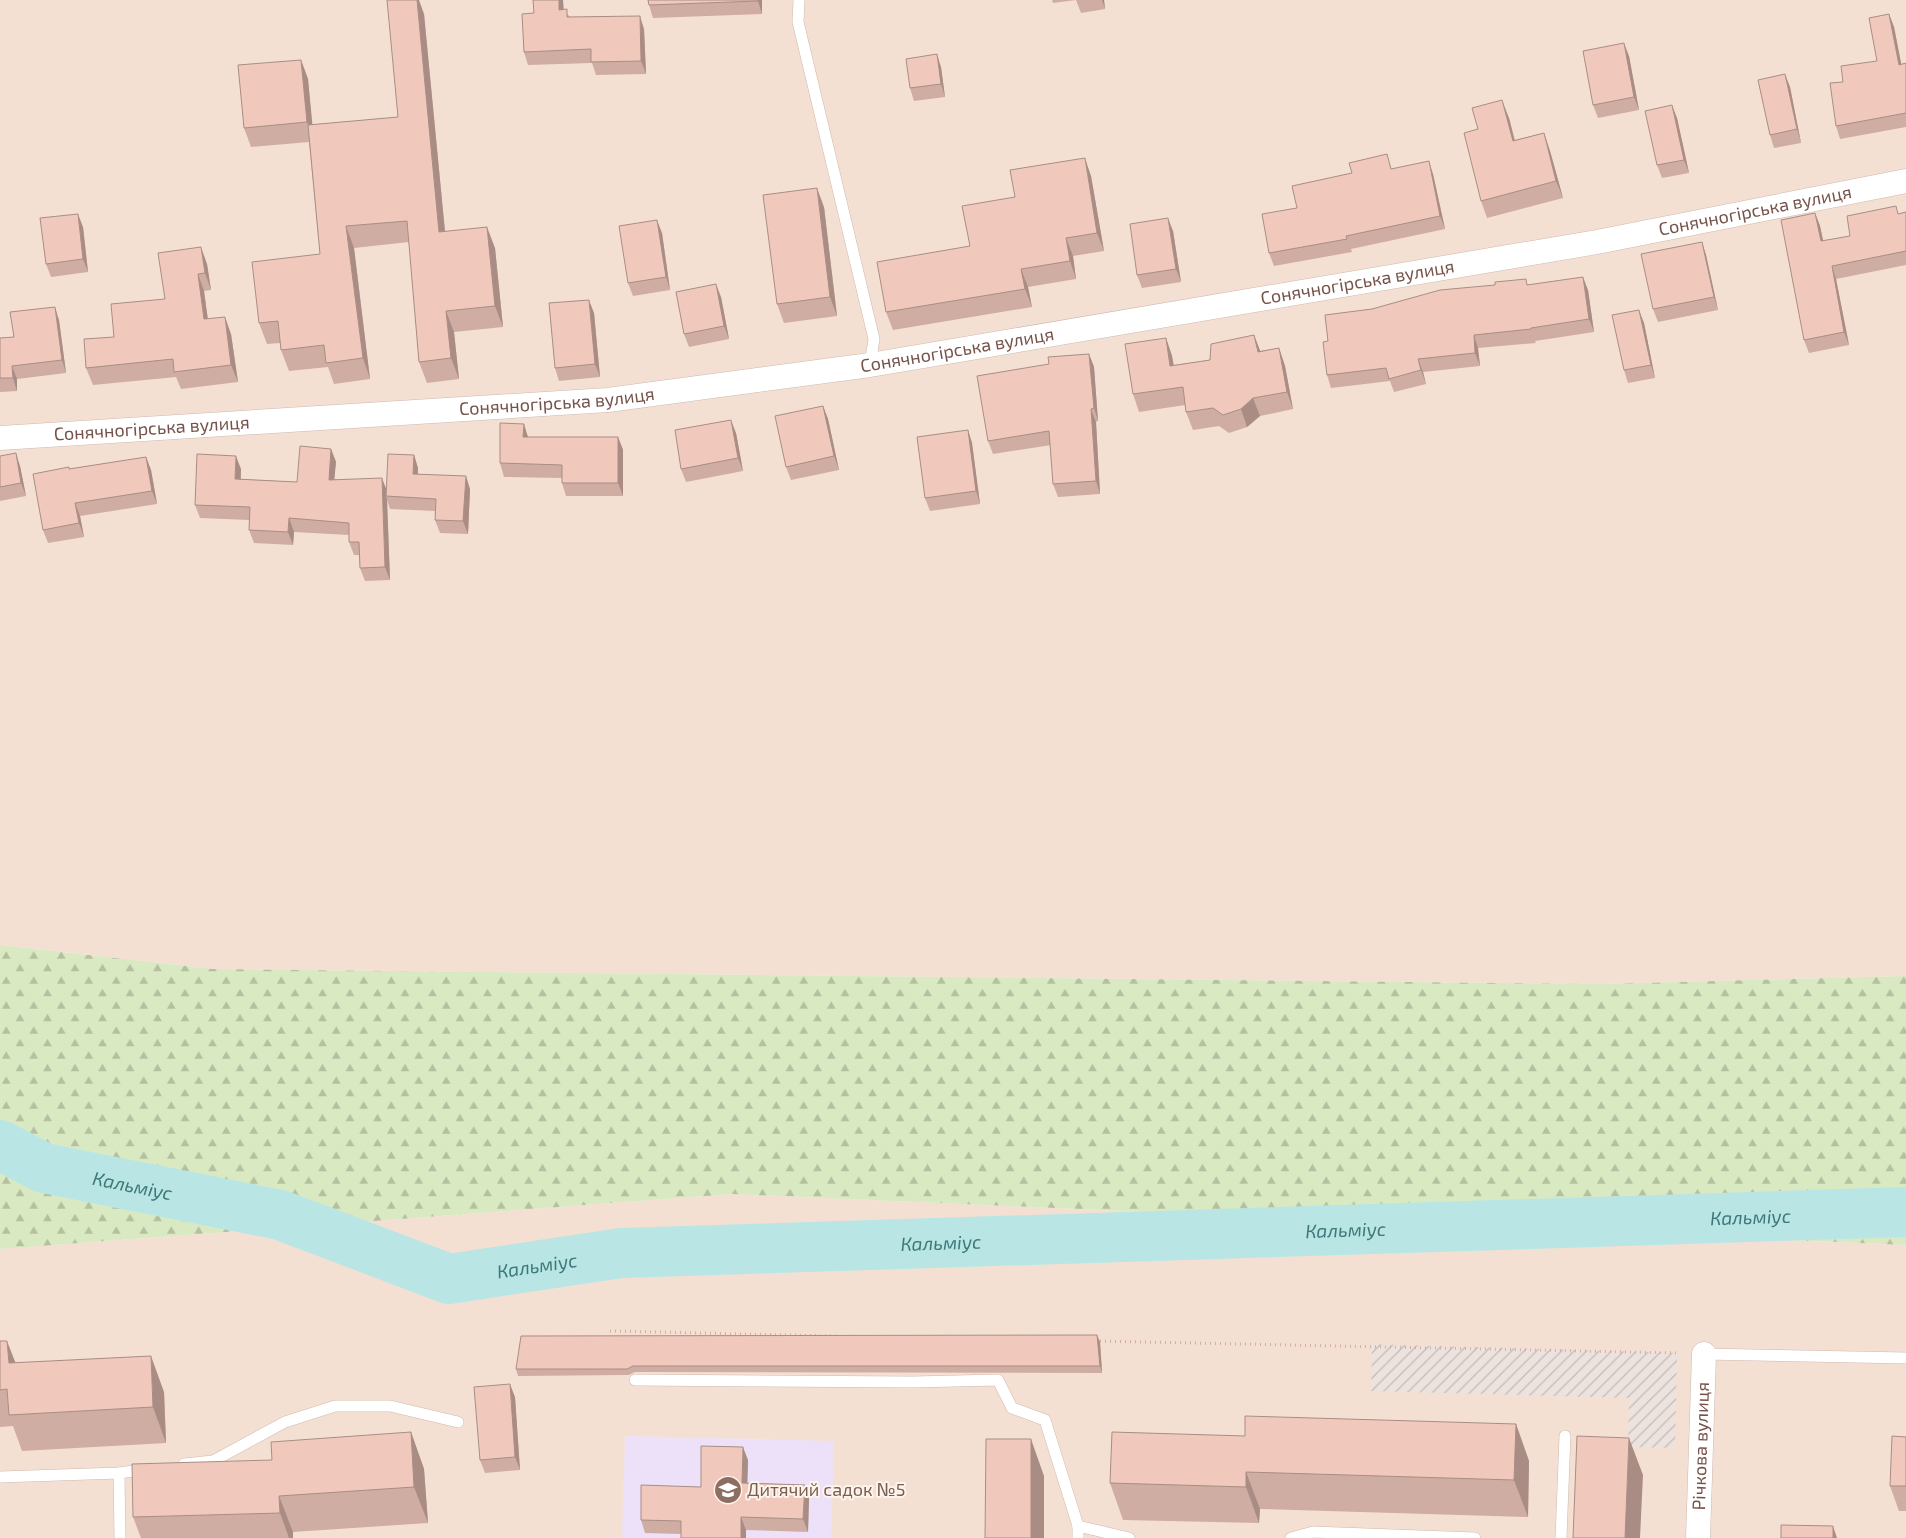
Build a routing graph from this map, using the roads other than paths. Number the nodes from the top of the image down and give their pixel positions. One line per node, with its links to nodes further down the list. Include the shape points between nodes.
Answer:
1 (799, 0): 3 (lane, via 798,22 874,339)
2 (1906, 181): 3 (street, Сонячногірська вулиця, via 1598,242)
3 (870, 365): 4 (street, Сонячногірська вулиця, via 608,400)
4 (0, 438)
5 (1704, 1354): 6 (lane); 21 (street, Річкова вулиця)
6 (1906, 1358)
7 (635, 1380): 14 (lane, via 998,1380 1012,1408 1045,1420)
8 (458, 1422): 10 (lane, via 390,1406 335,1406 285,1422 213,1461)
9 (1565, 1436): 20 (lane)
10 (175, 1466)
11 (156, 1468): 12 (lane)
12 (119, 1473): 13 (lane); 15 (lane)
13 (0, 1477)
14 (1078, 1526): 16 (lane); 17 (lane)
15 (120, 1538)
16 (1078, 1538)
17 (1129, 1538)
18 (1291, 1538): 19 (lane, via 1313,1532)
19 (1475, 1538)
20 (1561, 1538)
21 (1698, 1538)

